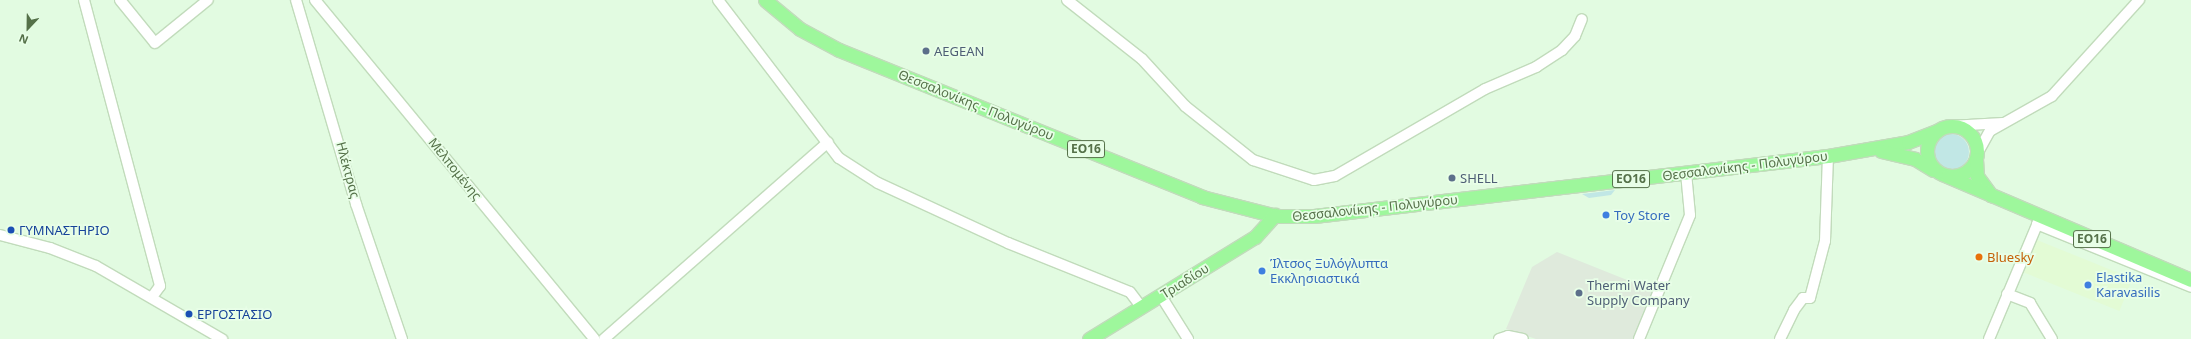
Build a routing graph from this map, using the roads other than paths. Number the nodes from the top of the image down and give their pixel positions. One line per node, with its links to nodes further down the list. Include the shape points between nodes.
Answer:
1 (84, 0): 28 (street, via 160,286)
2 (120, 0): 3 (street, via 155,43)
3 (208, 0)
4 (296, 0): 31 (street, Ηλέκτρας, via 359,211)
5 (315, 0): 32 (street, Μελπομένης)
6 (718, 0): 14 (street)
7 (765, 0): 21 (main road, Θεσσαλονίκης - Πολυγύρου / ΕΟ16, via 800,30 839,50 1202,197)
8 (1066, 0): 10 (street, via 1142,59 1185,106 1253,160 1314,180 1335,176 1485,89 1536,67 1562,50 1575,36)
9 (2139, 0): 11 (street, via 2052,96 2034,109)
10 (1582, 18)
11 (2003, 123): 12 (street); 17 (street, via 1990,132)
12 (1950, 126): 13 (main road, ΕΟ16); 17 (main road, via 1970,134)
13 (1937, 131): 15 (main road, Θεσσαλονίκης - Πολυγύρου / ΕΟ16, via 1908,142); 19 (main road, via 1926,148 1928,161)
14 (828, 142): 29 (street, via 839,158 878,183 1008,243 1130,292); 33 (street)
15 (1861, 149): 16 (main road, Θεσσαλονίκης - Πολυγύρου / ΕΟ16); 19 (main road, Θεσσαλονίκης - Πολυγύρου / ΕΟ16, via 1894,152)
16 (1828, 156): 18 (main road, Θεσσαλονίκης - Πολυγύρου / ΕΟ16); 39 (street, via 1825,241 1810,298 1803,298 1794,310)
17 (1976, 157): 19 (main road, via 1968,171); 20 (main road, via 1977,176)
18 (1686, 173): 21 (main road, Θεσσαλονίκης - Πολυγύρου / ΕΟ16, via 1314,216); 38 (street, via 1690,215)
19 (1941, 174): 20 (main road, Θεσσαλονίκης - Πολυγύρου / ΕΟ16)
20 (1993, 198): 22 (main road, Θεσσαλονίκης - Πολυγύρου / ΕΟ16)
21 (1275, 215): 27 (main road, Τριαδίου, via 1255,238)
22 (2038, 221): 24 (main road, Θεσσαλονίκης - Πολυγύρου / ΕΟ16); 25 (street); 26 (street)
23 (0, 235): 28 (street, via 76,258)
24 (2191, 280)
25 (2191, 288)
26 (2007, 294): 40 (street); 41 (street, via 2030,303)
27 (1161, 296): 29 (main road, Τριαδίου); 35 (street)
28 (152, 297): 30 (street)
29 (1142, 308): 34 (main road, Τριαδίου)
30 (222, 339)
31 (402, 339)
32 (594, 339)
33 (604, 339)
34 (1090, 339)
35 (1188, 339)
36 (1499, 339): 37 (street, via 1508,336)
37 (1523, 339)
38 (1639, 339)
39 (1780, 339)
40 (1989, 339)
41 (2052, 339)

